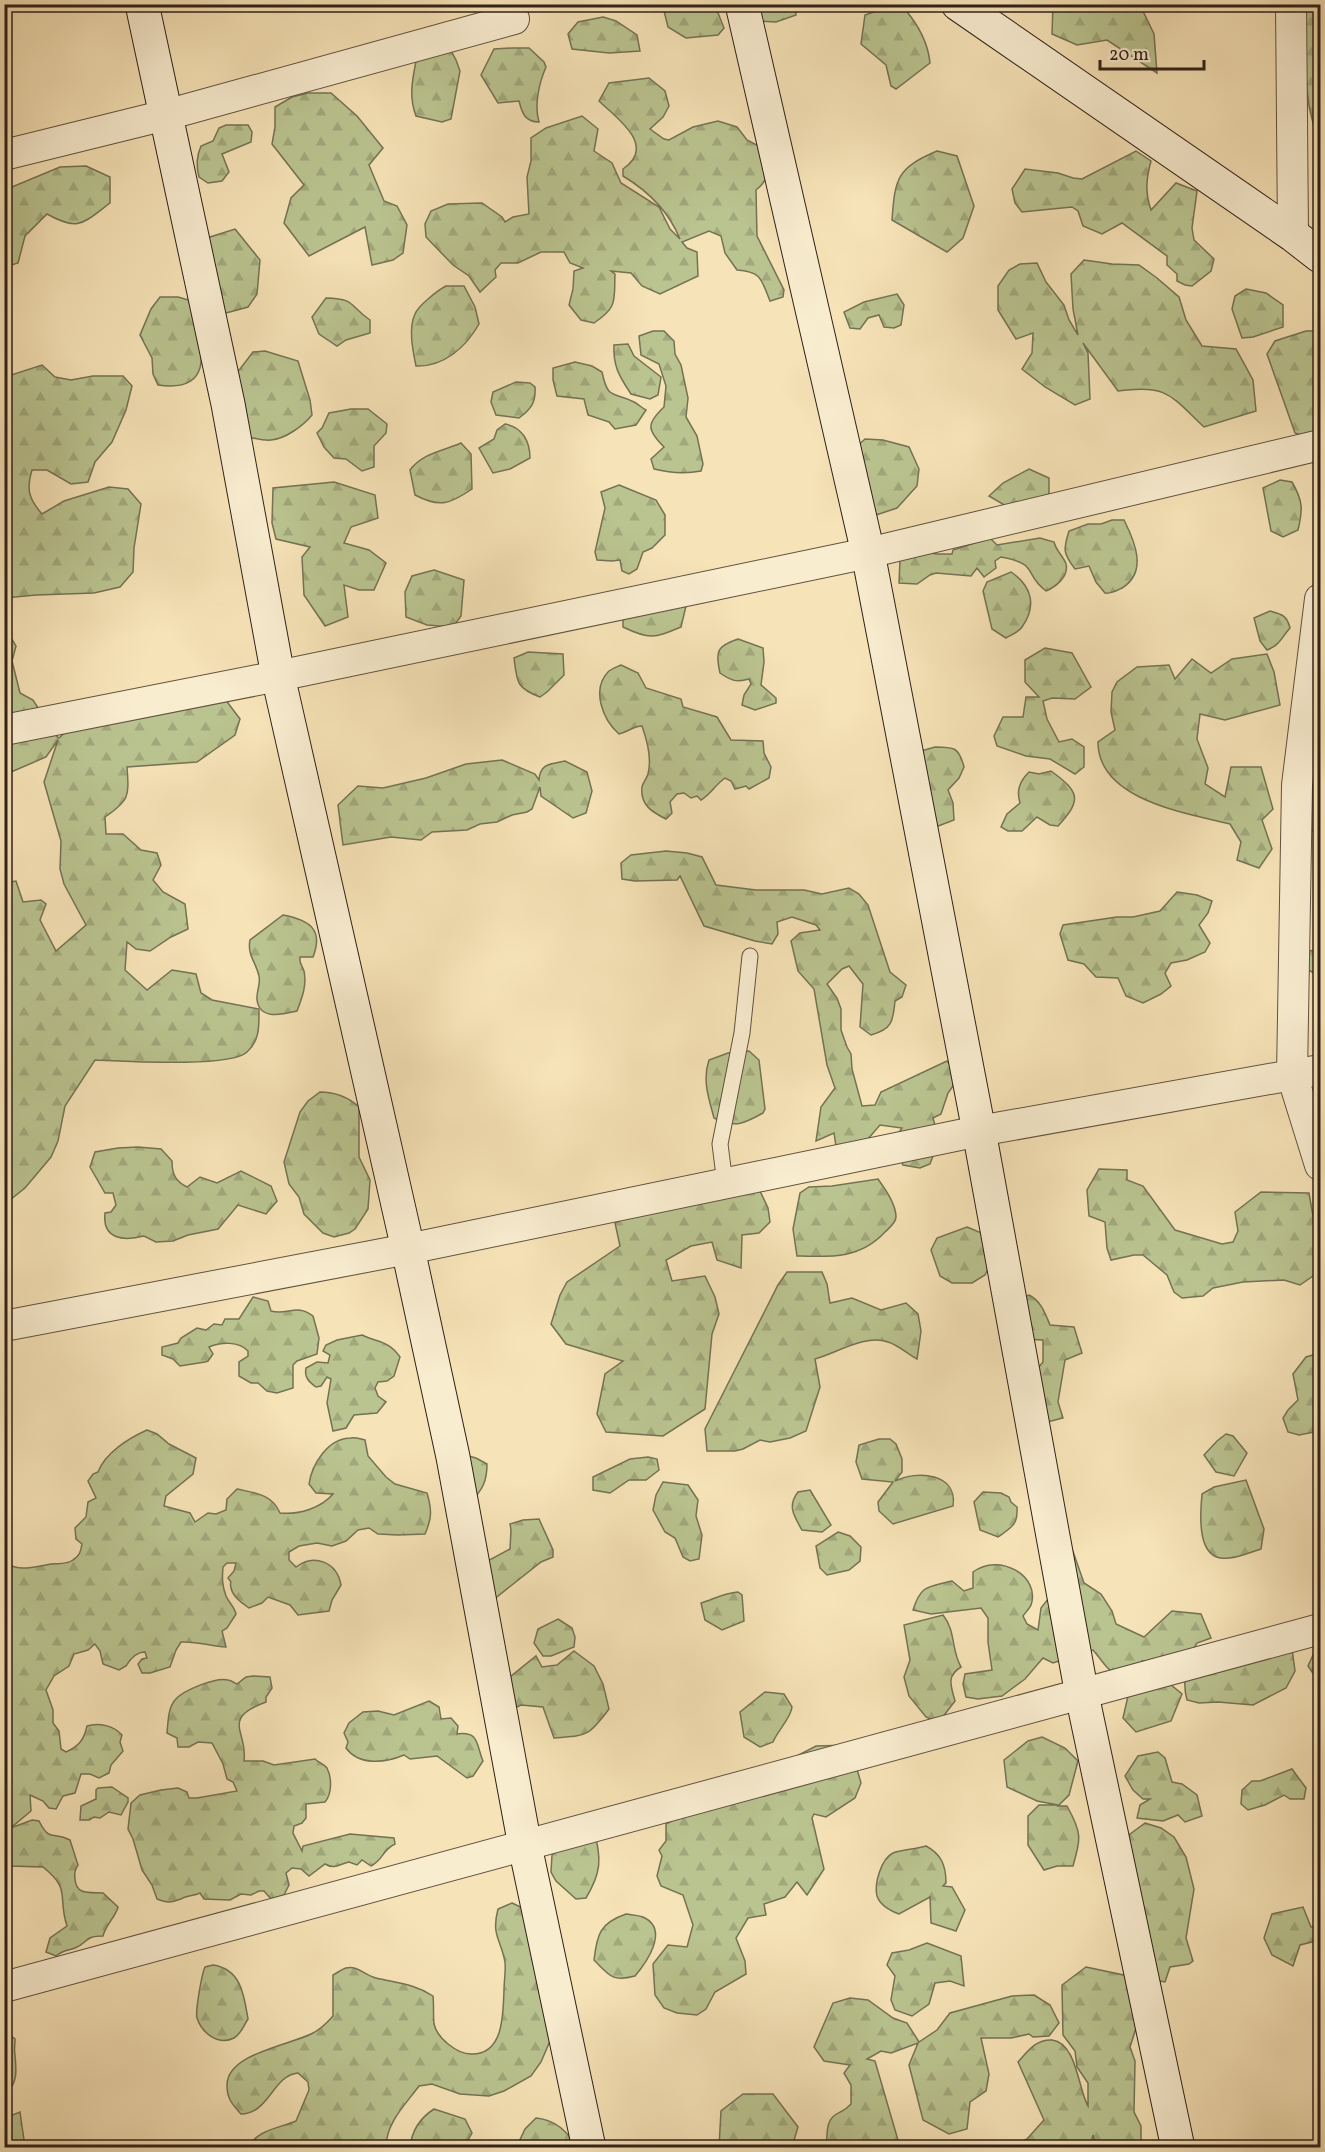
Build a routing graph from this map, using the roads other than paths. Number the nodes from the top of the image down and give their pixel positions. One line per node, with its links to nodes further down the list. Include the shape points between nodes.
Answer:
1 (142, 4): 6 (main road)
2 (742, 4): 11 (main road)
3 (958, 4): 8 (main road)
4 (1291, 4): 8 (street)
5 (514, 19): 6 (street)
6 (166, 115): 7 (street); 13 (main road, via 228,404)
7 (4, 155)
8 (1293, 235): 9 (main road)
9 (1320, 256)
10 (1320, 445): 11 (street)
11 (868, 553): 13 (street); 17 (main road)
12 (1320, 599): 16 (street, via 1296,785)
13 (278, 676): 14 (street); 20 (main road)
14 (4, 730)
15 (750, 956): 19 (lane, via 741,1032 720,1144)
16 (1306, 1072): 17 (street); 18 (street)
17 (979, 1131): 19 (street); 23 (main road)
18 (1320, 1165)
19 (725, 1184): 20 (street)
20 (408, 1249): 21 (street); 24 (main road, via 453,1457)
21 (4, 1326)
22 (1320, 1629): 23 (street)
23 (1082, 1695): 24 (street); 27 (main road)
24 (525, 1846): 25 (street); 26 (main road)
25 (4, 1988)
26 (589, 2148)
27 (1178, 2148)

